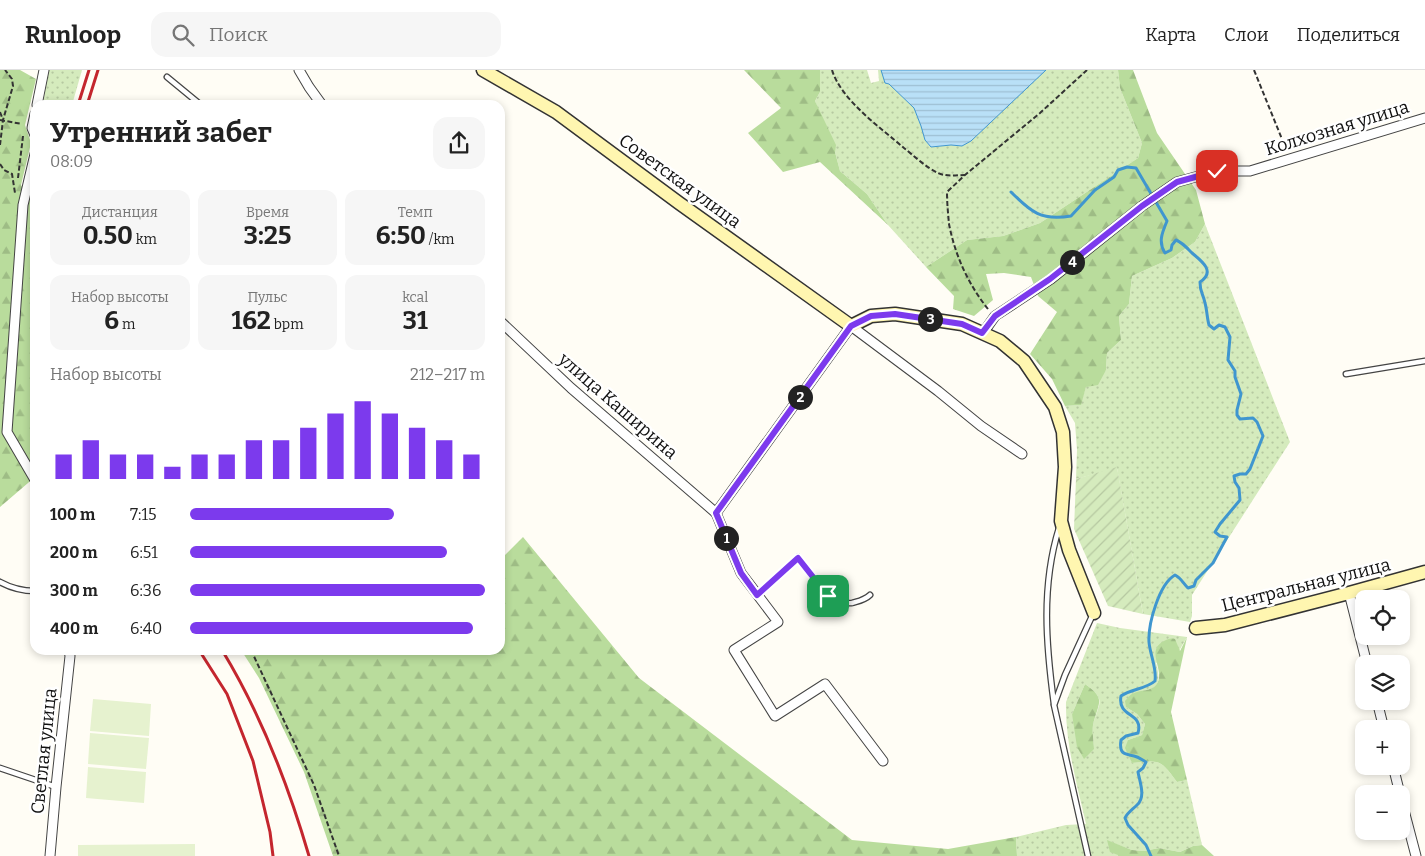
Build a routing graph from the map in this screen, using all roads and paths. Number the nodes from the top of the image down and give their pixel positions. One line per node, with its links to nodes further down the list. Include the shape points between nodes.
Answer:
1 (5, 70): 14 (path, via 13,86)
2 (44, 70): 9 (street)
3 (299, 70): 11 (street)
4 (484, 70): 26 (street, Советская улица, via 556,112)
5 (832, 70): 21 (path, via 844,92 857,106 916,158 938,173)
6 (1087, 70): 21 (path)
7 (1254, 70): 18 (path)
8 (167, 77): 10 (lane)
9 (38, 100)
10 (196, 100)
11 (318, 100)
12 (0, 112): 14 (path)
13 (1425, 118): 18 (street, Колхозная улица)
14 (1, 120): 15 (path); 17 (path)
15 (30, 129)
16 (30, 133): 22 (path)
17 (0, 145)
18 (1291, 159): 24 (street, Колхозная улица, via 1250,171 1217,171 1177,182 1050,279)
19 (0, 164): 23 (path, via 12,174 16,197)
20 (30, 175): 31 (street, via 23,204 7,432)
21 (965, 175): 24 (path, via 947,192 949,224 960,264 979,297)
22 (18, 179)
23 (17, 188)
24 (995, 316): 27 (street, Колхозная улица)
25 (505, 326): 32 (street, улица Каширина, via 571,388)
26 (851, 326): 27 (street, via 871,316 895,314 962,324); 30 (street); 32 (street)
27 (982, 333): 33 (street, via 1000,341 1024,361 1055,407 1063,432)
28 (1425, 361): 29 (lane)
29 (1346, 374)
30 (1022, 454)
31 (30, 471)
32 (716, 513): 38 (street, via 741,573)
33 (1061, 521): 40 (street); 45 (lane, via 1047,592 1048,662)
34 (1425, 572): 37 (street, Центральная улица)
35 (0, 582): 36 (lane)
36 (30, 591)
37 (1349, 593): 41 (street, Центральная улица, via 1225,625); 44 (street)
38 (757, 595): 39 (lane, via 798,558 836,602 855,602); 46 (street, via 778,622 734,650 776,716 825,684)
39 (870, 595)
40 (1094, 613): 45 (lane)
41 (1196, 628)
42 (70, 655): 48 (street, Светлая улица)
43 (253, 655): 51 (path, via 314,785)
44 (1365, 655)
45 (1054, 705): 52 (lane)
46 (883, 761)
47 (0, 768): 48 (lane)
48 (56, 787): 50 (street, Светлая улица)
49 (1410, 833): 53 (street)
50 (50, 856)
51 (339, 856)
52 (1088, 856)
53 (1416, 856)

